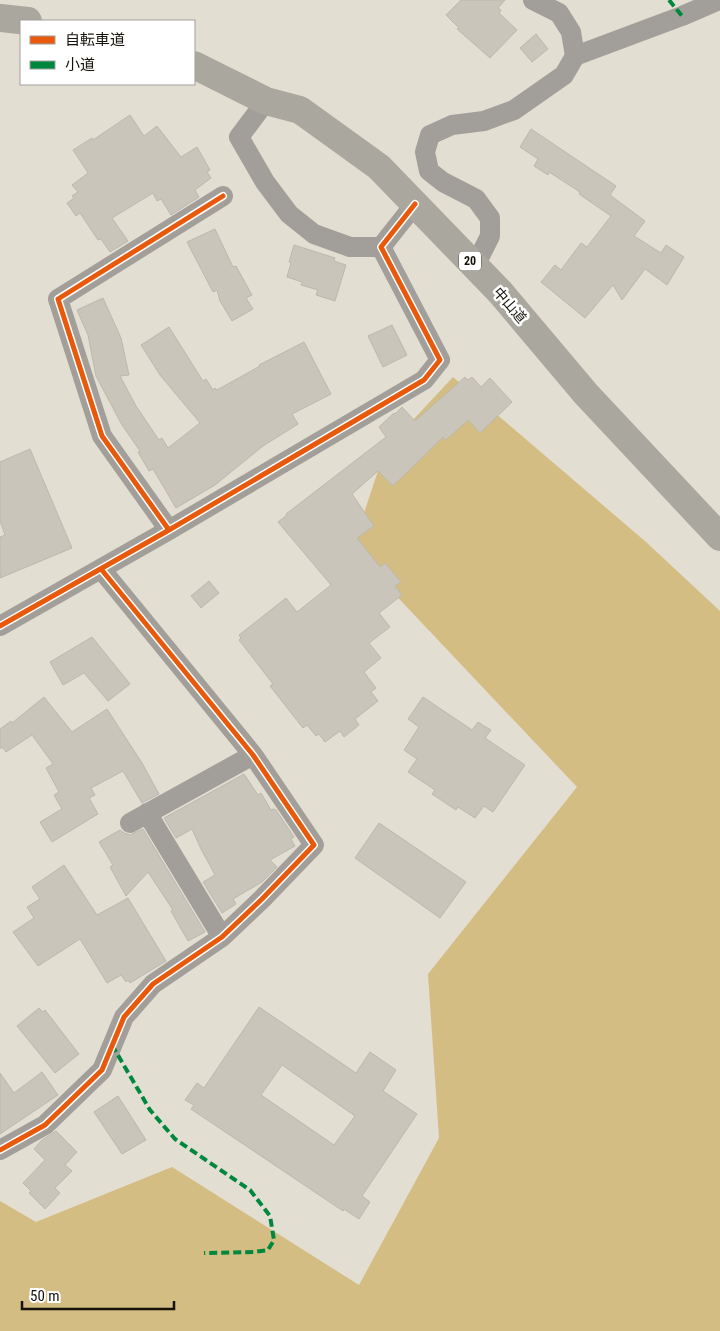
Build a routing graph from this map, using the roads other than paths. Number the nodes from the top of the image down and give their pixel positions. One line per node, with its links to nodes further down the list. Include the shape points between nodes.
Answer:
1 (533, 0): 5 (street, via 558,14 571,32)
2 (718, 0): 5 (street)
3 (0, 18): 4 (highway)
4 (20, 20)
5 (575, 56): 11 (street, via 564,75 514,110 484,121 452,124 430,135 424,152 429,171 476,199 490,218 490,236)
6 (195, 66): 7 (highway, 中山道 / 20)
7 (266, 101): 9 (highway, 中山道 / 20, via 300,110 379,167); 10 (street, via 239,137 265,182 289,214 314,234 350,247)
8 (223, 196): 12 (street, via 58,299 102,436)
9 (415, 204): 10 (street); 11 (highway, 中山道 / 20)
10 (381, 247): 12 (street, via 440,360 424,380)
11 (475, 266): 13 (highway, 中山道 / 20, via 586,394)
12 (169, 530): 14 (street)
13 (720, 537)
14 (101, 569): 15 (street); 16 (street)
15 (0, 626)
16 (253, 755): 17 (street); 19 (street, via 314,845)
17 (147, 813): 18 (street); 19 (street)
18 (130, 823)
19 (222, 937): 20 (street, via 153,984 124,1017 102,1070 45,1125)
20 (0, 1150)

